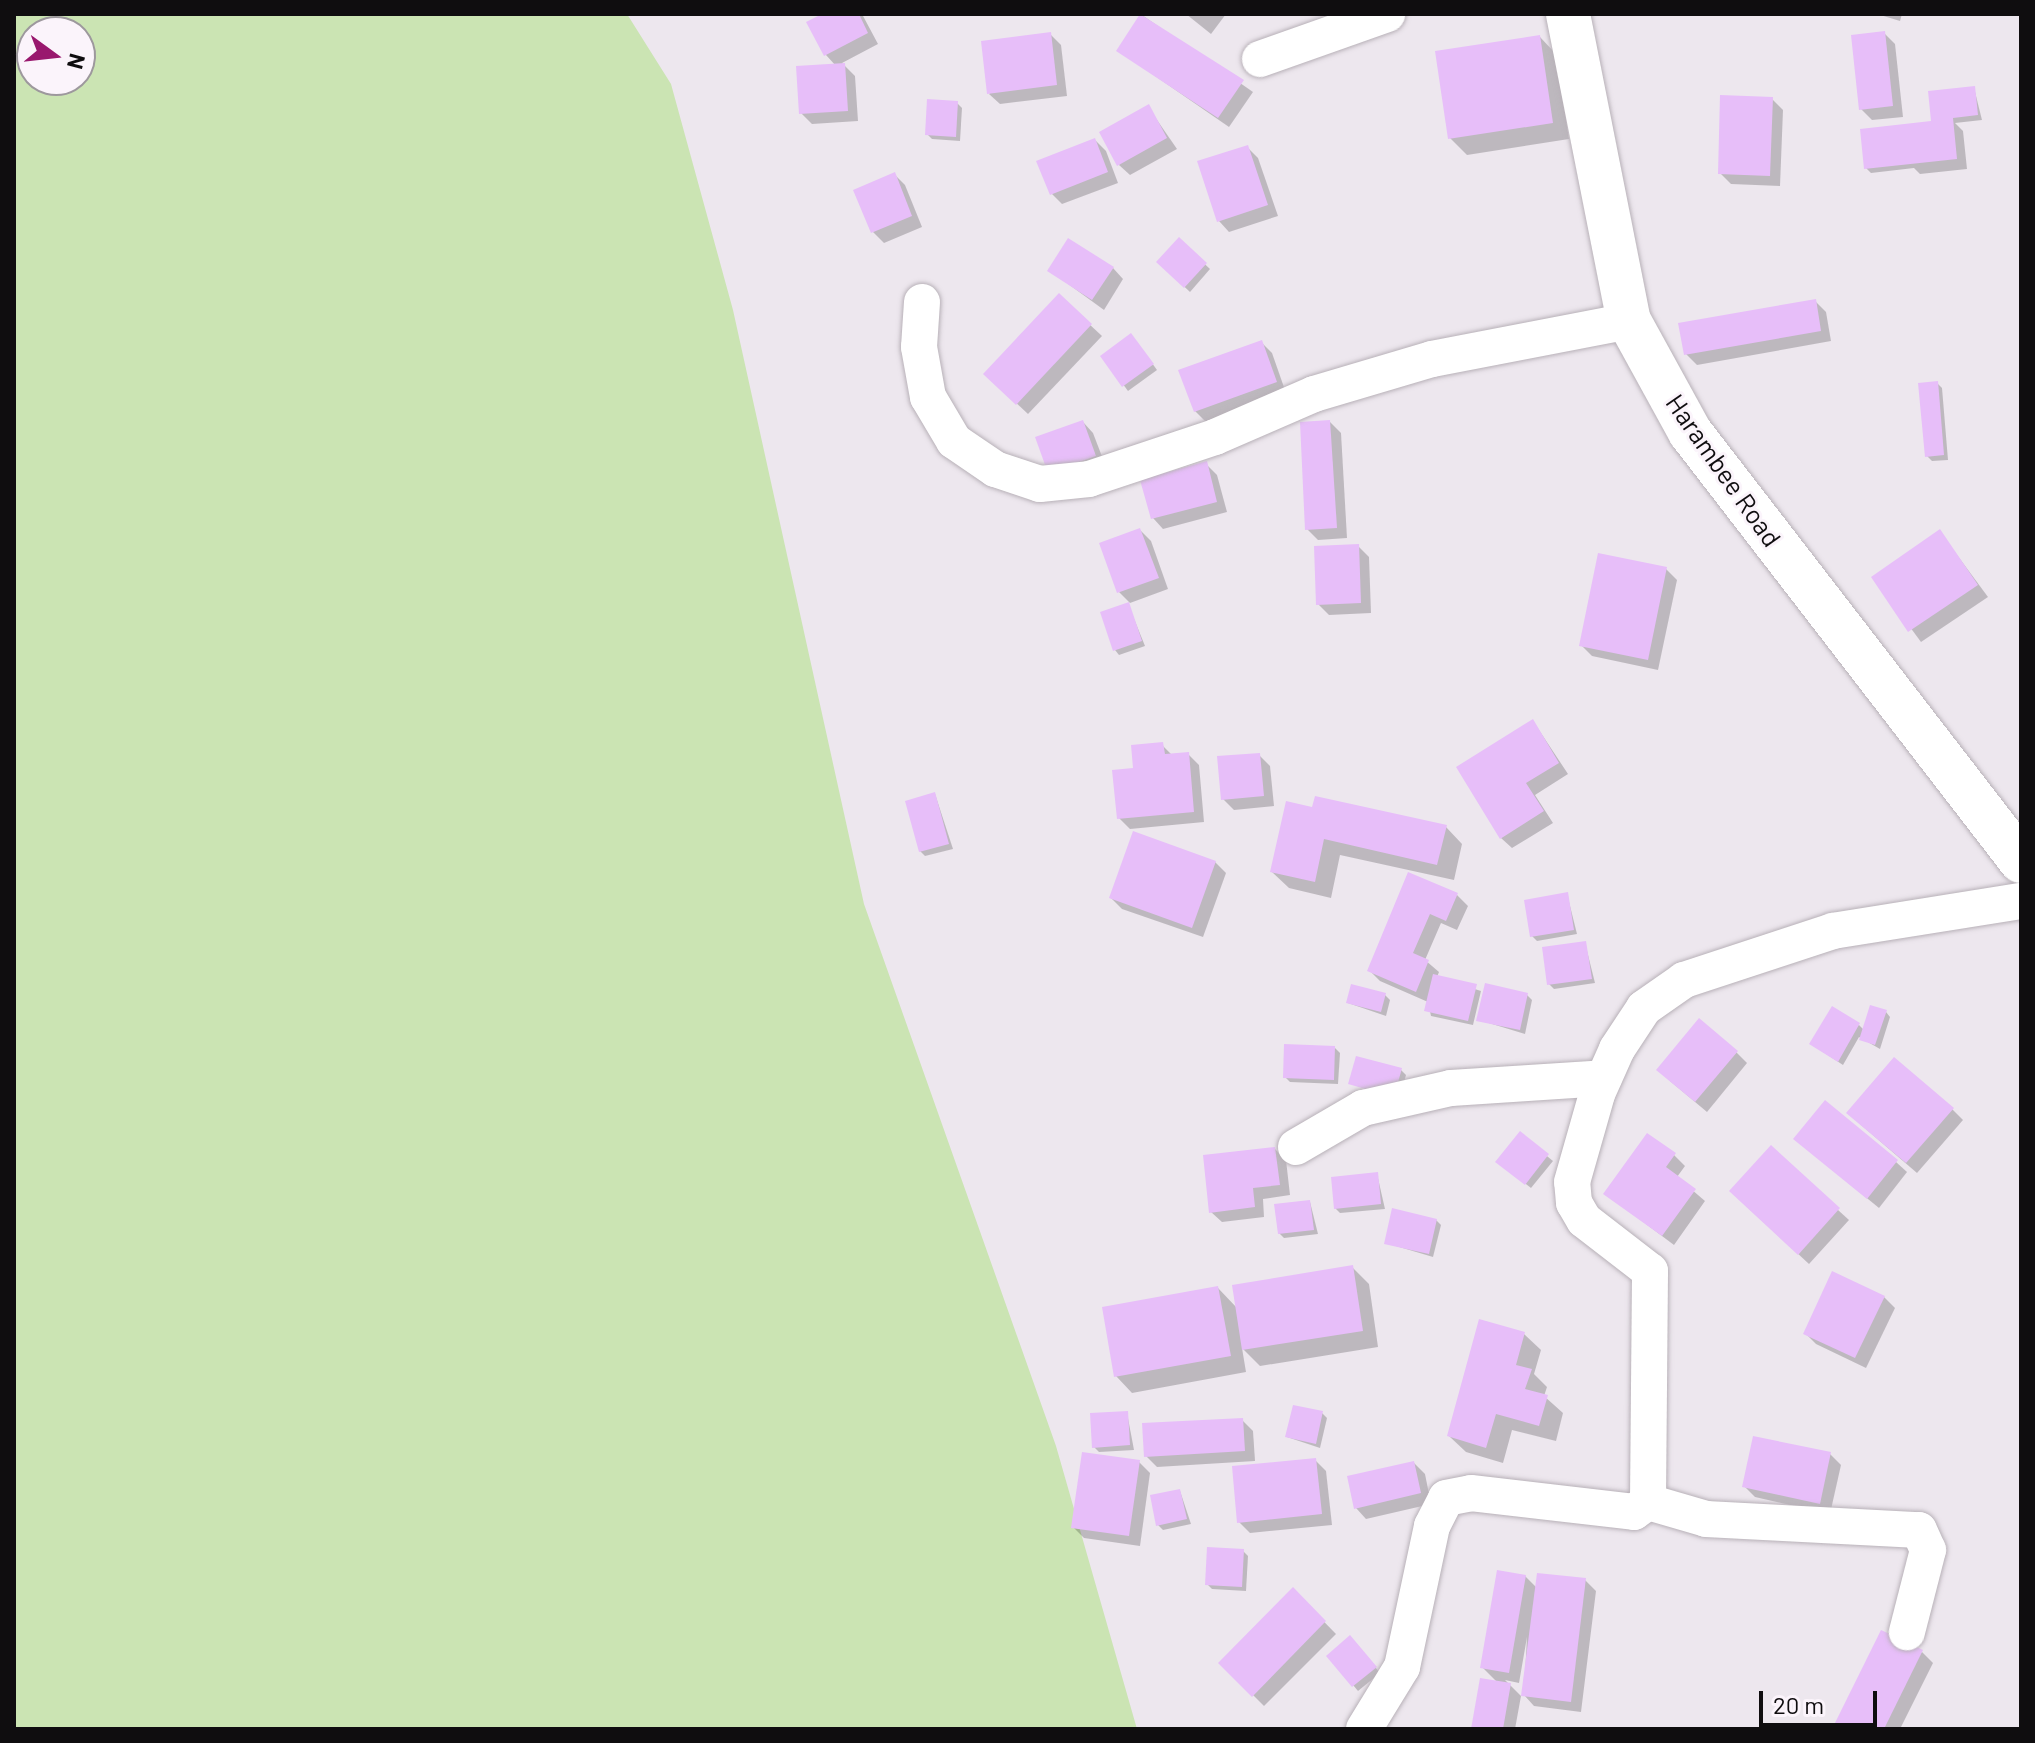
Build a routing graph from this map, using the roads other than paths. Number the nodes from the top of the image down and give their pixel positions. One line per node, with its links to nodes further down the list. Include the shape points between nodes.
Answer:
1 (1387, 14): 3 (street)
2 (1568, 14): 5 (main road, Harambee Road)
3 (1260, 59)
4 (922, 302): 5 (street, via 919,347 928,397 954,441 995,469 1040,484 1089,479 1215,437 1314,394 1432,359)
5 (1629, 321): 6 (main road, Harambee Road, via 1690,432)
6 (2021, 861)
7 (2021, 901): 8 (street, via 1833,931 1684,980 1644,1008)
8 (1604, 1078): 9 (street, via 1451,1088 1363,1108); 10 (street, via 1577,1160 1574,1203 1584,1220 1650,1271)
9 (1296, 1147)
10 (1648, 1502): 11 (street, via 1706,1519 1919,1530 1928,1550); 12 (street, via 1634,1512 1471,1493 1446,1498 1432,1526 1402,1667)
11 (1907, 1632)
12 (1364, 1729)

